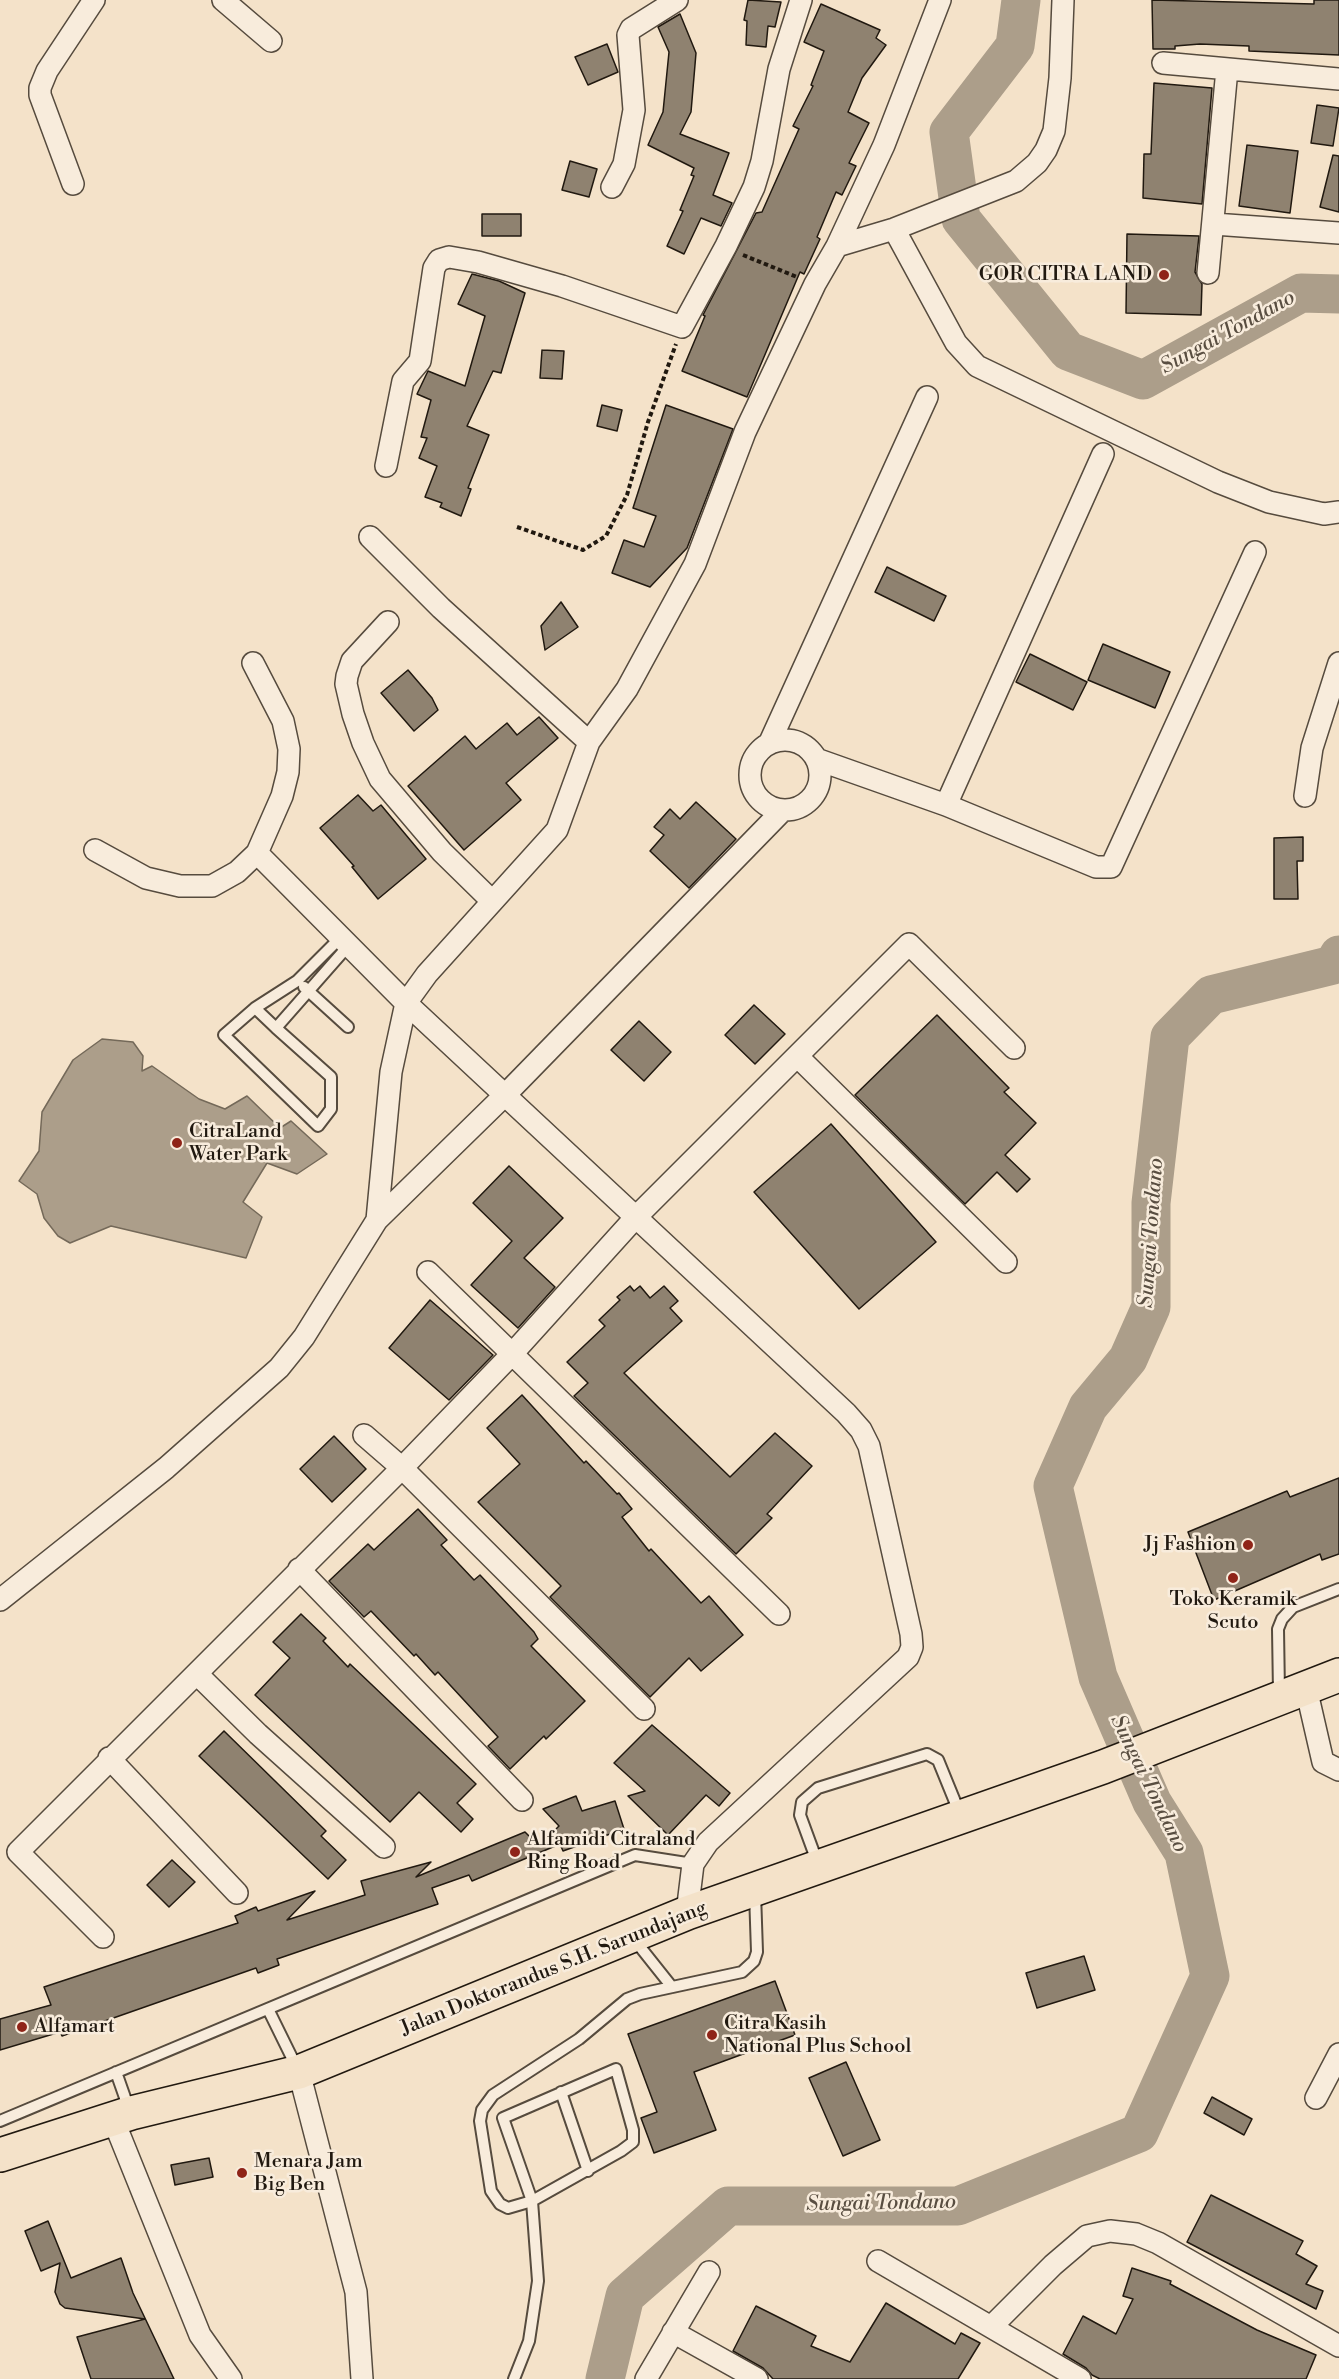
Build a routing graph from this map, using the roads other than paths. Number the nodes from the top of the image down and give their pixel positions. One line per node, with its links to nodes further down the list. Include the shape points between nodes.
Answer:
1 (94, 0): 11 (street, via 40,88)
2 (223, 0): 7 (street)
3 (677, 0): 12 (street, via 631,29 628,35 634,110 624,164)
4 (801, 0): 20 (street, via 779,69 754,188 682,327 478,262 449,257 439,260 434,268 420,361 404,381)
5 (940, 0): 16 (street, via 884,145)
6 (1063, 0): 14 (street, via 1060,88 1054,131 1037,163 1016,181)
7 (271, 40)
8 (1163, 63): 9 (street)
9 (1227, 69): 10 (street); 13 (street)
10 (1339, 79)
11 (73, 184)
12 (612, 187)
13 (1214, 224): 15 (street); 17 (street)
14 (894, 230): 16 (street); 21 (street, via 956,343 977,366 1218,482 1269,501 1324,514)
15 (1339, 233)
16 (837, 246): 27 (street, via 814,284 746,432 695,564 627,689)
17 (1208, 273)
18 (927, 397): 28 (street)
19 (1103, 454): 31 (street)
20 (386, 466)
21 (1339, 512)
22 (370, 537): 27 (street, via 441,608)
23 (1255, 552): 31 (street, via 1112,866 1096,867)
24 (388, 622): 35 (street, via 352,661 347,676 363,743 381,779 442,852)
25 (254, 663): 34 (street, via 283,721 289,749 282,796)
26 (1339, 663): 30 (street, via 1312,748)
27 (589, 742): 35 (street, via 557,830)
28 (769, 744): 29 (street, via 796,741); 32 (street, via 753,759 750,782 762,802)
29 (816, 759): 31 (street); 32 (street, via 820,777 815,794 795,809)
30 (1305, 796)
31 (946, 805)
32 (783, 810): 45 (street)
33 (95, 850): 34 (street, via 146,878 180,886 212,886 237,872)
34 (257, 853): 36 (street)
35 (492, 902): 39 (street)
36 (345, 941): 37 (lane); 38 (lane); 39 (street)
37 (297, 981): 38 (lane); 40 (lane)
38 (308, 991): 41 (lane); 42 (lane)
39 (406, 1003): 45 (street); 47 (street, via 391,1072)
40 (255, 1008): 42 (lane); 42 (lane, via 224,1035 318,1126 331,1108 332,1077)
41 (348, 1027)
42 (276, 1028)
43 (1014, 1048): 44 (street, via 909,944)
44 (797, 1056): 46 (street); 48 (street)
45 (506, 1095): 46 (street); 47 (street)
46 (635, 1218): 50 (street); 66 (street, via 861,1430 869,1446 911,1634 908,1657 708,1842)
47 (377, 1220): 55 (street, via 304,1337 279,1368 166,1468)
48 (1006, 1262)
49 (428, 1272): 50 (street)
50 (512, 1354): 52 (street); 56 (street)
51 (364, 1435): 52 (street)
52 (402, 1468): 53 (street); 60 (street)
53 (298, 1569): 57 (street); 63 (street)
54 (1339, 1589): 59 (lane, via 1293,1607 1281,1619 1278,1629)
55 (0, 1600)
56 (779, 1614)
57 (197, 1674): 61 (street); 65 (street)
58 (1339, 1675): 59 (highway)
59 (1293, 1694): 62 (street, via 1323,1762); 64 (highway, Jalan Doktorandus S.H. Sarundajang, via 1164,1745)
60 (644, 1709)
61 (109, 1758): 69 (street); 72 (street, via 18,1852)
62 (1339, 1770)
63 (522, 1800)
64 (961, 1817): 67 (highway, Jalan Doktorandus S.H. Sarundajang); 67 (lane, via 938,1760 927,1754 818,1788 802,1802 800,1815)
65 (384, 1847)
66 (693, 1864): 70 (street); 74 (lane, via 635,1855)
67 (819, 1866): 68 (highway, Jalan Doktorandus S.H. Sarundajang)
68 (754, 1890): 70 (highway, Jalan Doktorandus S.H. Sarundajang); 73 (lane, via 757,1952 748,1967 742,1972)
69 (237, 1893)
70 (687, 1913): 71 (highway, Jalan Doktorandus S.H. Sarundajang)
71 (632, 1936): 73 (lane); 77 (highway, Jalan Doktorandus S.H. Sarundajang)
72 (103, 1937)
73 (672, 1987): 84 (lane, via 627,2000 579,2039 486,2103 480,2121 493,2196 508,2208)
74 (268, 2009): 76 (lane); 77 (lane)
75 (1339, 2054): 79 (street)
76 (116, 2072): 80 (lane); 81 (lane)
77 (299, 2072): 80 (highway, Jalan Doktorandus S.H. Sarundajang); 91 (street, via 357,2292)
78 (561, 2092): 83 (lane); 83 (lane, via 616,2069 633,2142); 84 (lane, via 503,2118)
79 (1316, 2098)
80 (122, 2116): 82 (highway, Jalan Doktorandus S.H. Sarundajang); 90 (street, via 200,2335)
81 (0, 2121)
82 (0, 2155)
83 (588, 2171): 84 (lane)
84 (532, 2201): 92 (lane, via 538,2281 529,2341)
85 (878, 2261): 87 (street)
86 (709, 2272): 88 (street)
87 (992, 2326): 89 (street, via 1087,2236 1110,2231 1136,2234 1158,2243); 95 (street)
88 (673, 2332): 93 (street); 94 (street)
89 (1339, 2346)
90 (231, 2379)
91 (361, 2379)
92 (514, 2379)
93 (646, 2379)
94 (757, 2379)
95 (1080, 2379)

